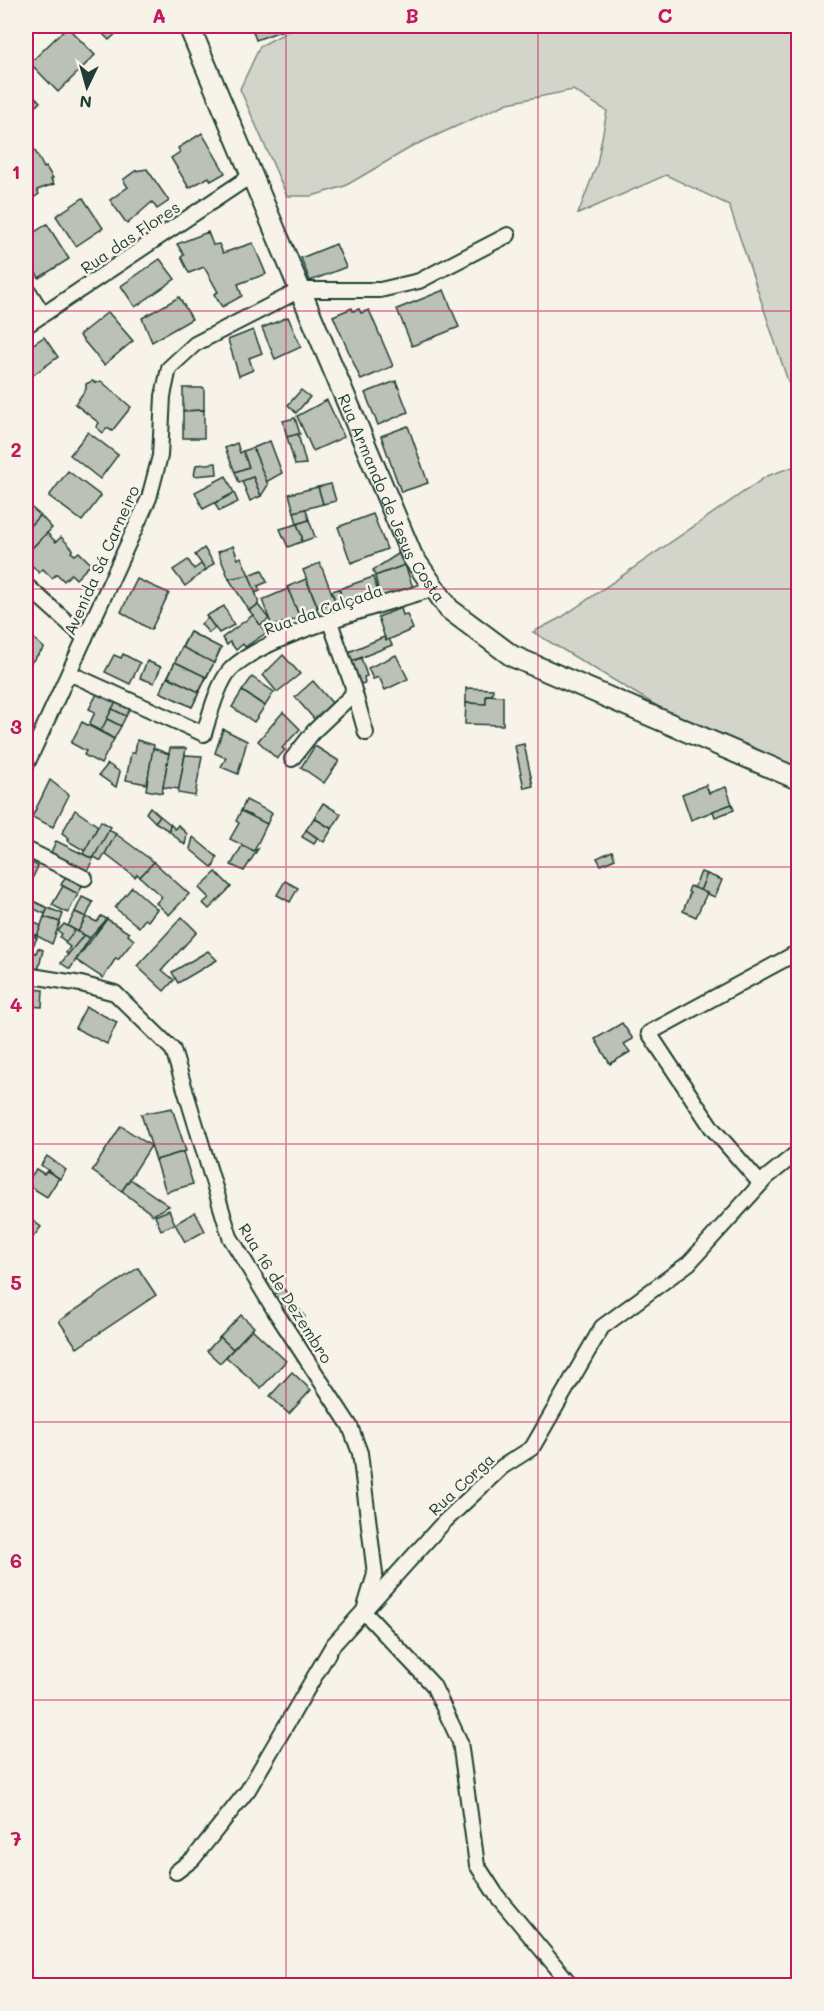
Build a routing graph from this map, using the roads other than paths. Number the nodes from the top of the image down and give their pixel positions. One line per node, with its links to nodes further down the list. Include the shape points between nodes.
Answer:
1 (189, 26): 2 (street, Rua Armando de Jesus Costa)
2 (252, 175): 5 (street, Rua Armando de Jesus Costa); 6 (street, Rua das Flores)
3 (508, 234): 5 (street, via 419,281 380,290)
4 (26, 287): 6 (street)
5 (300, 290): 9 (street, Rua Armando de Jesus Costa, via 412,556); 11 (street, Avenida Sá Carneiro, via 195,344 169,368 163,396 160,456 149,498)
6 (43, 314): 7 (street, Rua das Flores)
7 (26, 326)
8 (26, 585): 11 (street)
9 (435, 588): 10 (street, Rua da Calçada); 17 (street, Rua Armando de Jesus Costa, via 449,609 512,656)
10 (330, 622): 12 (street, Rua da Calçada, via 261,648 229,671 204,734); 13 (street)
11 (85, 638): 12 (street, Avenida Sá Carneiro)
12 (69, 673): 16 (street, Avenida Sá Carneiro)
13 (353, 687): 14 (street); 15 (street, via 352,695 314,731)
14 (366, 734)
15 (292, 759)
16 (26, 766)
17 (798, 779)
18 (26, 849): 19 (street)
19 (86, 878)
20 (798, 952): 23 (street, via 649,1033 712,1128)
21 (26, 975): 24 (street, Rua 16 de Dezembro, via 115,993 173,1050 230,1238 350,1426 360,1453 375,1574)
22 (798, 1152): 23 (street, Rua Corga)
23 (760, 1183): 24 (street, Rua Corga, via 689,1263 602,1327 532,1448 502,1467 443,1523)
24 (364, 1612): 25 (street, Rua Corga, via 333,1645 248,1790 193,1859); 26 (street, via 434,1685 459,1742 477,1865 497,1896)
25 (176, 1872)
26 (572, 1986)

